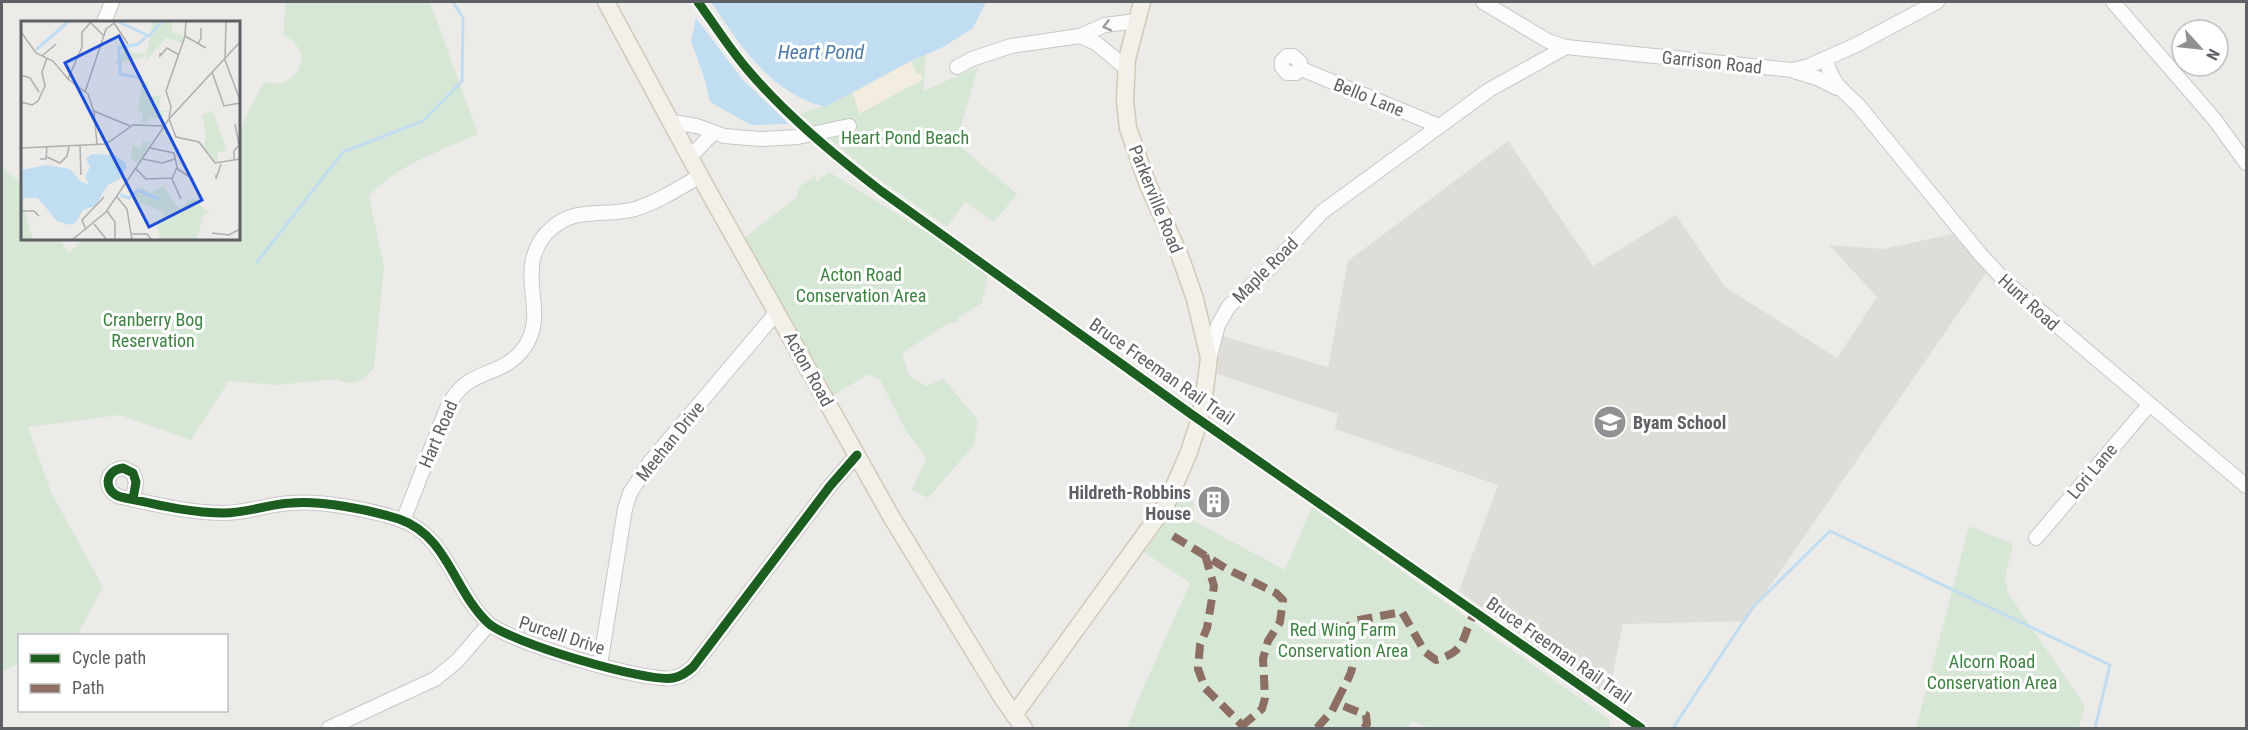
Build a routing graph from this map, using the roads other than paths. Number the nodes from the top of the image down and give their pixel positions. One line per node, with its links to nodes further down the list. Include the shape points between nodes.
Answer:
1 (112, 2): 7 (street)
2 (606, 2): 17 (main road, Acton Road)
3 (1142, 2): 8 (main road, Parkerville Road)
4 (1483, 2): 10 (street, Garrison Road, via 1548,41)
5 (1937, 2): 11 (street, Garrison Road)
6 (2113, 2): 22 (street)
7 (104, 21)
8 (1136, 21): 9 (street, one-way to 9, via 1105,25); 13 (main road, Parkerville Road)
9 (1080, 36): 12 (street, via 1011,46); 13 (street)
10 (1566, 47): 15 (street, Garrison Road); 19 (street, Maple Road, via 1509,77)
11 (1826, 58): 15 (street, Garrison Road); 16 (street, Hunt Road, via 1829,73)
12 (957, 67)
13 (1126, 68): 25 (main road, Parkerville Road, via 1128,128 1188,277)
14 (1299, 68): 19 (street, Bello Lane)
15 (1792, 70): 16 (street, Hunt Road)
16 (1841, 89): 26 (street, Hunt Road, via 2006,282)
17 (672, 122): 20 (street, via 697,126); 21 (main road, Acton Road)
18 (849, 126): 20 (street, via 798,137 760,139)
19 (1439, 126): 25 (street, Maple Road, via 1322,212 1272,267 1236,297 1218,325)
20 (713, 134): 21 (street)
21 (690, 157): 23 (main road, Acton Road)
22 (2247, 163)
23 (700, 176): 24 (main road, Acton Road); 30 (street, Hart Road, via 637,209 570,216 547,232 532,262 535,313 529,339 513,360 471,379 453,396)
24 (777, 312): 27 (main road, Acton Road); 33 (street, Meehan Drive, via 650,462 630,493)
25 (1209, 358): 34 (main road, Maple Road, via 1200,418 1175,489)
26 (2149, 405): 28 (street, Hunt Road); 31 (street, Lori Lane)
27 (857, 455): 33 (street, Purcell Drive, via 693,667 673,678 660,678); 34 (main road, Acton Road, via 914,556)
28 (2247, 486)
29 (133, 499): 30 (street, Purcell Drive, via 223,513 310,503)
30 (403, 521): 32 (street, Purcell Drive, via 440,548 463,591)
31 (2036, 538)
32 (489, 624): 33 (street, Purcell Drive, via 519,641); 35 (street, via 457,661 435,679)
33 (600, 665)
34 (1019, 722)
35 (328, 729)

